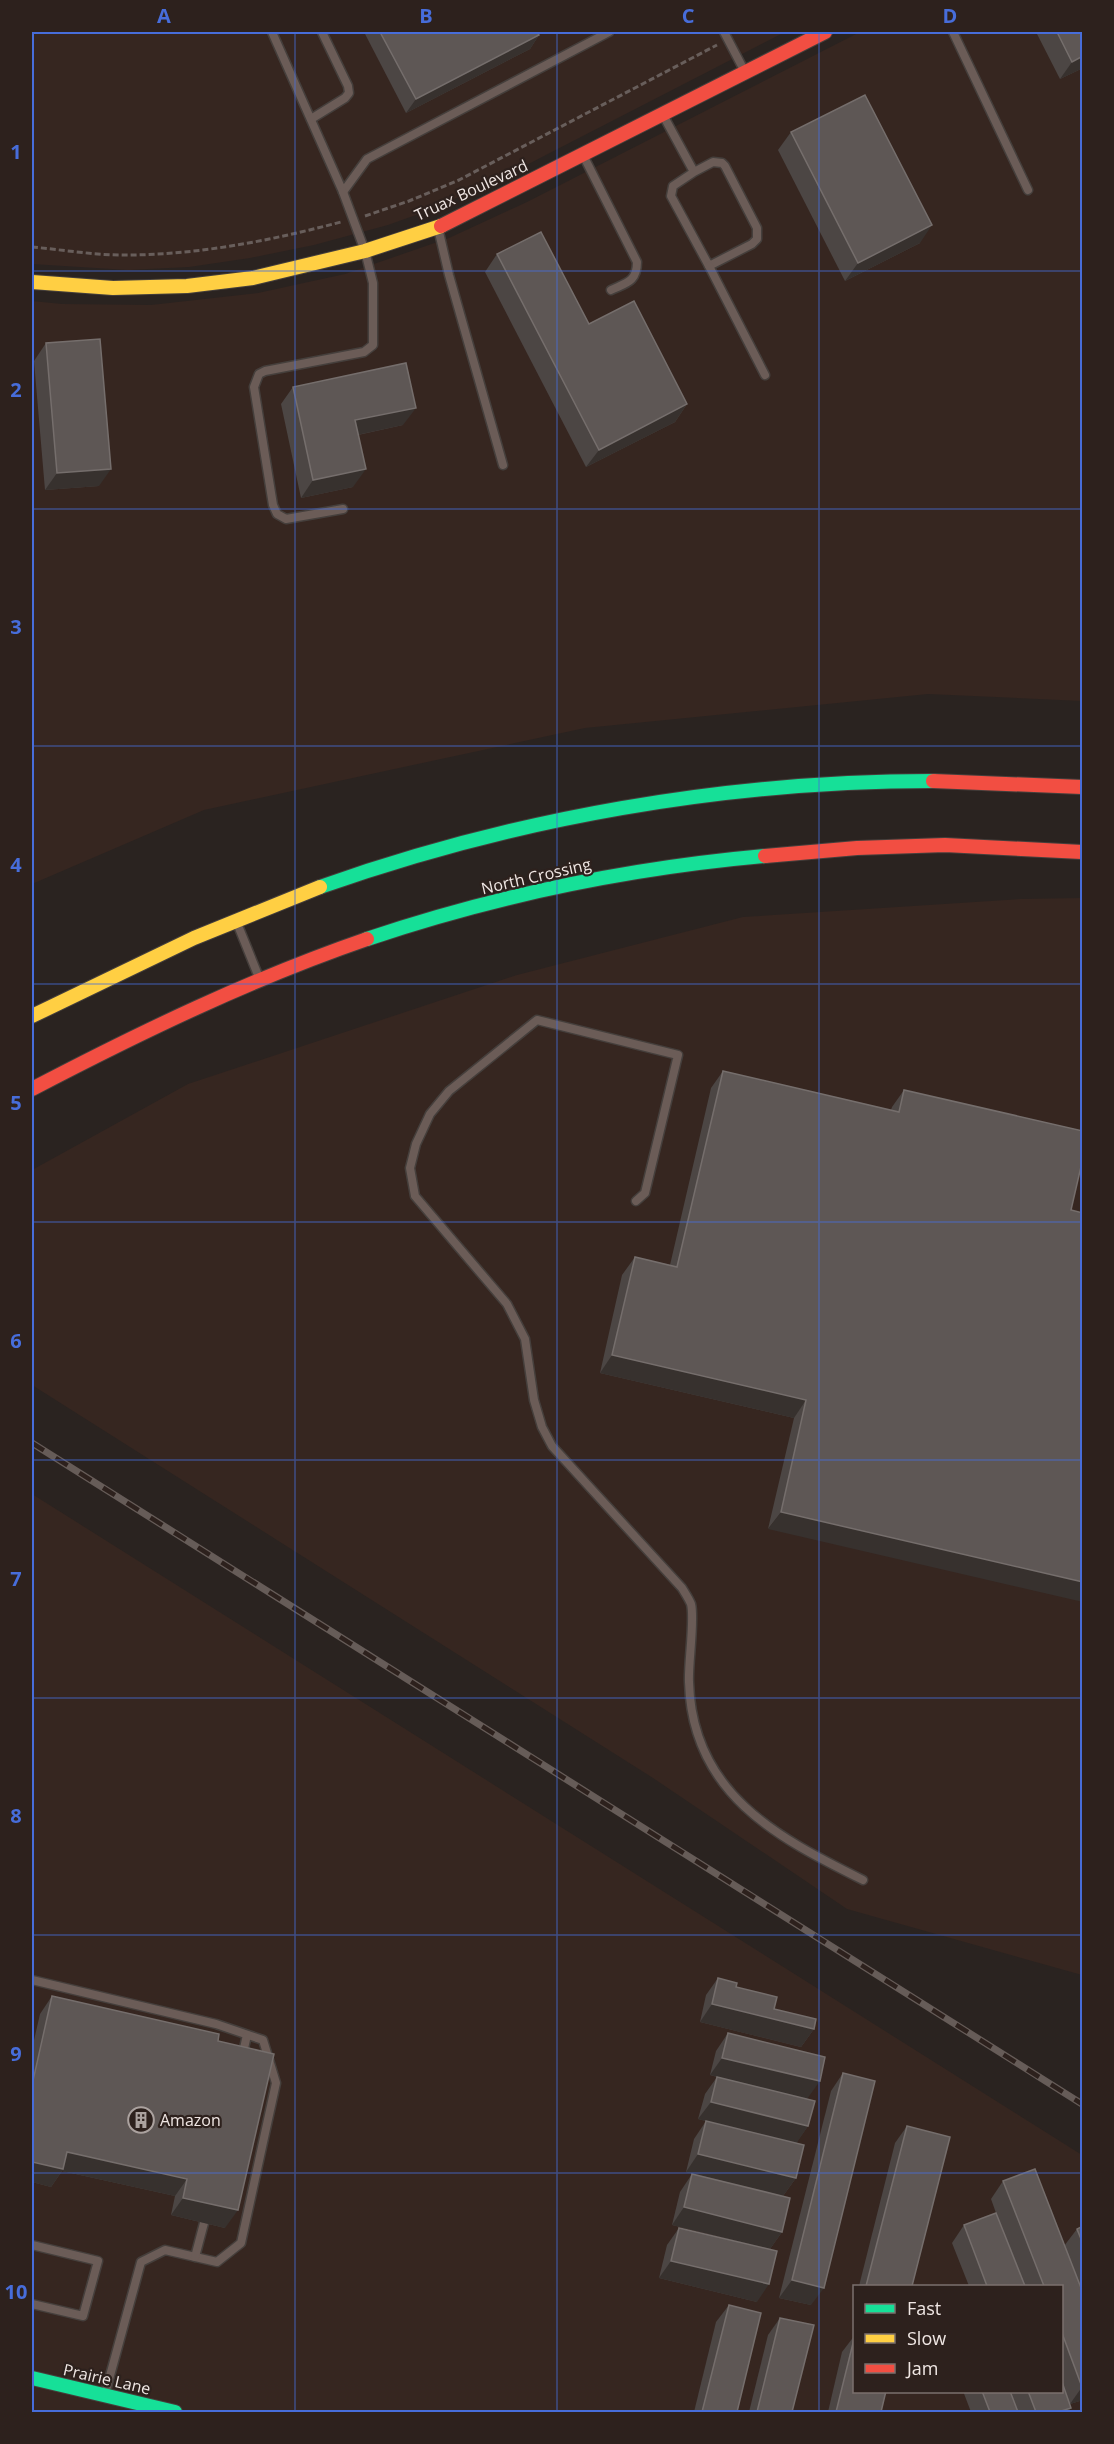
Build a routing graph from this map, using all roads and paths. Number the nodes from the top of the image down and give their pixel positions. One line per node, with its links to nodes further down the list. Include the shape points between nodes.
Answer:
1 (272, 32): 9 (lane)
2 (322, 32): 9 (lane, via 349,93)
3 (609, 32): 13 (lane, via 367,159)
4 (825, 32): 7 (main road, Truax Boulevard)
5 (953, 32): 12 (lane)
6 (726, 35): 7 (lane); 14 (path, via 459,180)
7 (746, 72): 8 (main road, Truax Boulevard)
8 (663, 114): 10 (main road, Truax Boulevard); 11 (lane)
9 (311, 119): 13 (lane)
10 (583, 154): 15 (main road, Truax Boulevard); 20 (lane, via 637,262 637,273 630,281)
11 (694, 172): 18 (lane, via 673,186 670,195); 18 (lane, via 713,162 722,163 758,234 752,244)
12 (1028, 190)
13 (343, 192): 14 (lane)
14 (353, 219): 16 (path, via 281,238 194,251 131,256); 17 (lane)
15 (438, 227): 17 (main road, Truax Boulevard); 22 (lane)
16 (32, 247)
17 (365, 251): 19 (main road, Truax Boulevard, via 253,278 187,286 113,288); 23 (lane, via 373,283 375,339 370,349 266,371 259,374 254,387 277,513 286,519)
18 (709, 266): 21 (lane)
19 (32, 282)
20 (610, 290)
21 (765, 375)
22 (503, 465)
23 (343, 509)
24 (1083, 787): 26 (main road, via 974,781 849,783 725,793 602,812 478,839 363,872)
25 (1083, 852): 27 (main road, North Crossing, via 987,845 862,848 737,857 613,875 494,902 377,936)
26 (235, 920): 27 (lane); 28 (main road, via 134,964)
27 (259, 978): 29 (main road, North Crossing)
28 (32, 1016)
29 (32, 1089)
30 (636, 1201): 31 (lane, via 645,1193 678,1055 537,1020 449,1091 430,1114 410,1168 415,1196 507,1304 517,1322 525,1339 534,1400 552,1446 682,1588 691,1606 688,1683 693,1725 710,1764 732,1793 767,1827 802,1850)
31 (863, 1880)
32 (32, 1980): 33 (lane)
33 (247, 2035): 34 (lane); 37 (lane, via 263,2040 276,2083 241,2243 217,2262)
34 (240, 2067)
35 (204, 2223): 37 (lane)
36 (32, 2245): 38 (lane, via 98,2261 83,2316)
37 (195, 2257): 40 (lane, via 165,2250 141,2262)
38 (32, 2304)
39 (32, 2378): 40 (main road, Prairie Lane)
40 (105, 2396): 41 (main road, Prairie Lane)
41 (175, 2412)

